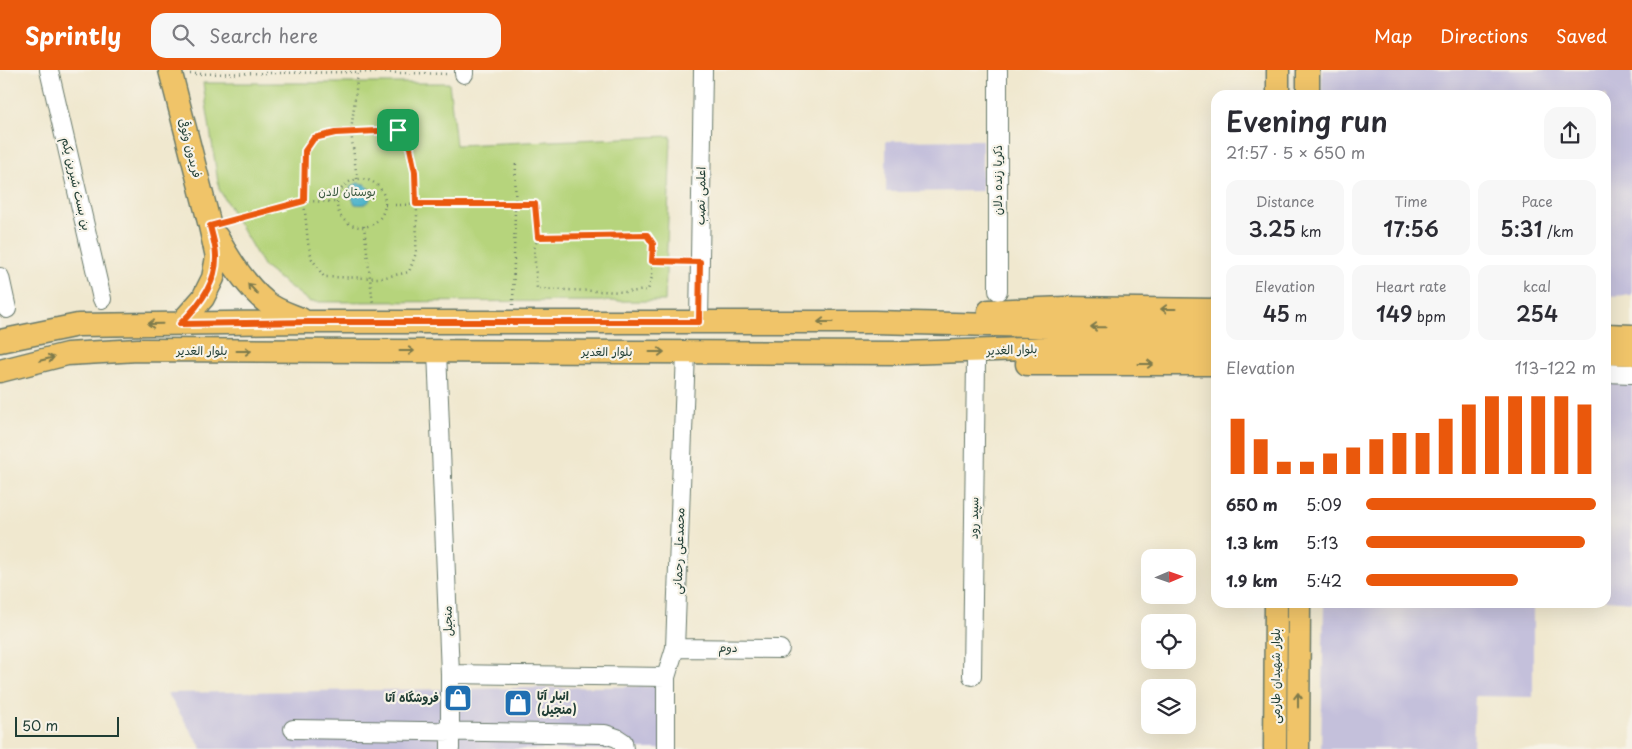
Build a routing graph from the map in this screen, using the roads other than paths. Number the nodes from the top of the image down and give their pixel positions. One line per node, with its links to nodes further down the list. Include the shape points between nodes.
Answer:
1 (50, 70): 12 (street, بن بست شیرین یکم)
2 (704, 70): 16 (street, اعلمی نصب)
3 (998, 70): 11 (street, ذکریا زنده دلان)
4 (1278, 70): 7 (main road)
5 (1308, 70): 8 (main road)
6 (171, 72): 9 (main road, فریدون وثوقی)
7 (1278, 90)
8 (1308, 90)
9 (210, 226): 15 (main road, one-way to 9, via 267,303 230,261); 18 (main road, via 217,257 213,278 203,298)
10 (0, 277): 13 (street)
11 (998, 291)
12 (102, 299)
13 (7, 309)
14 (1211, 310): 17 (main road, one-way to 17, via 1065,308 980,311)
15 (309, 322): 16 (main road, بلوار الغدیر); 18 (main road, بلوار الغدیر)
16 (699, 322): 17 (main road, بلوار الغدیر, one-way to 16)
17 (874, 322): 19 (main road, بلوار الغدیر, one-way to 17)
18 (180, 324): 22 (main road, بلوار الغدیر, one-way to 22, via 78,325)
19 (1211, 328)
20 (1611, 334): 21 (main road)
21 (1632, 336)
22 (0, 341)
23 (1211, 348): 27 (main road, بلوار الغدیر, via 1115,346)
24 (438, 351): 25 (main road, بلوار الغدیر, one-way to 25); 31 (main road, بلوار الغدیر, one-way to 24, via 67,354 130,351); 38 (street, منجیل)
25 (686, 352): 27 (main road, بلوار الغدیر); 36 (street, محمدعلی رحمانی)
26 (1611, 352): 28 (main road)
27 (905, 353): 29 (main road)
28 (1632, 354)
29 (976, 360): 30 (main road, one-way to 30, via 1024,364); 39 (street, سپید رود)
30 (1211, 364)
31 (0, 370)
32 (1611, 373): 33 (street)
33 (1632, 374)
34 (1276, 608): 45 (main road, بلوار شهیدان طارمی)
35 (1299, 608): 46 (main road, بلوار شهیدان طارمی, one-way to 35)
36 (675, 648): 37 (street, دوم); 40 (street, محمدعلی رحمانی)
37 (780, 649)
38 (450, 674): 40 (street); 42 (street, منجیل)
39 (972, 676)
40 (666, 677): 44 (street, محمدعلی رحمانی)
41 (293, 729): 42 (street)
42 (450, 740): 43 (street, via 605,734 623,742)
43 (624, 749)
44 (666, 749)
45 (1275, 749)
46 (1298, 749)

